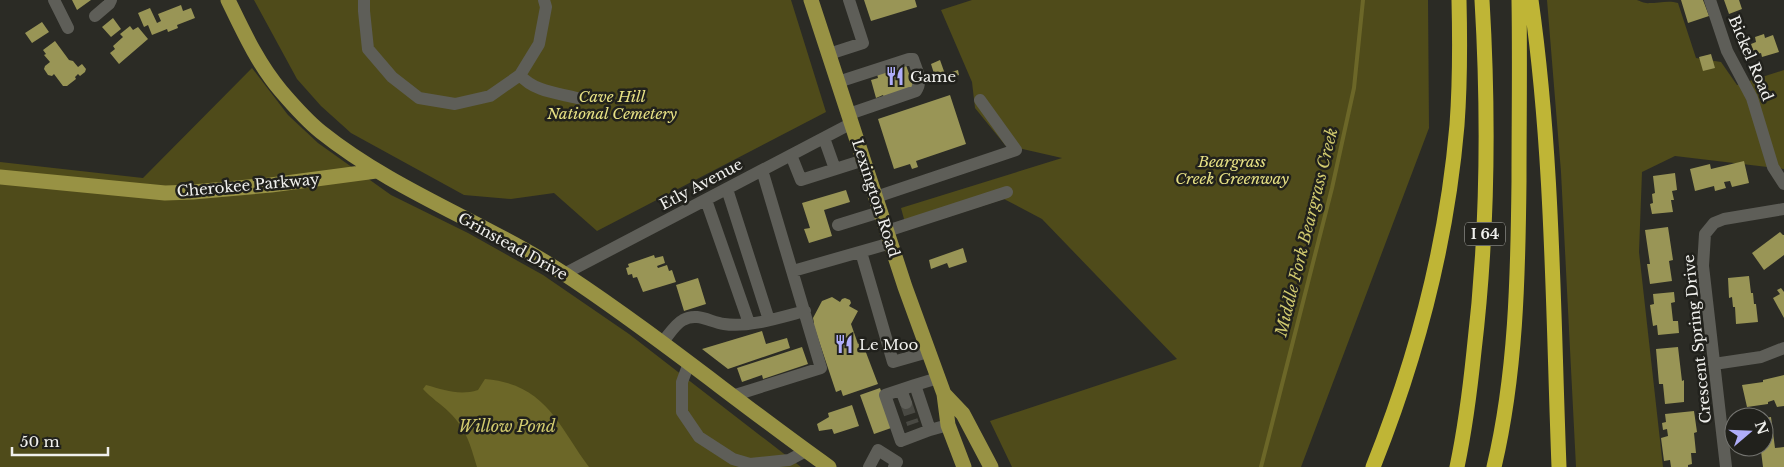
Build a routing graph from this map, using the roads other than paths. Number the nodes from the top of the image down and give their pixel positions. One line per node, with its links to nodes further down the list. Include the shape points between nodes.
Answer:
1 (54, 0): 14 (street)
2 (111, 0): 13 (street)
3 (228, 0): 26 (main road, Grinstead Drive, via 253,50 279,89 320,132)
4 (364, 0): 16 (street, via 368,49 392,78 419,98 455,104 490,96)
5 (544, 0): 16 (street, via 546,7 539,44)
6 (812, 0): 15 (main road, Lexington Road)
7 (849, 0): 15 (street, via 863,43)
8 (1459, 0): 62 (highway, via 1457,123 1441,240 1415,347)
9 (1482, 0): 63 (highway, I 64, via 1488,133 1486,213 1469,399)
10 (1519, 0): 64 (highway, I 64, via 1516,315 1503,429)
11 (1531, 0): 65 (highway, via 1546,144)
12 (1710, 0): 28 (street, Bickel Road, via 1727,51 1752,98 1773,167)
13 (95, 16)
14 (68, 28)
15 (829, 54): 17 (main road, Lexington Road)
16 (520, 75): 18 (street, via 537,88)
17 (838, 82): 20 (main road, Lexington Road); 20 (street, Etly Avenue, via 909,59 913,59 920,79 916,91)
18 (577, 98)
19 (980, 100): 32 (street, via 1016,150)
20 (850, 119): 21 (street, Etly Avenue); 23 (main road, Lexington Road)
21 (824, 138): 22 (street, Etly Avenue); 24 (street)
22 (791, 155): 24 (street, via 801,180); 25 (street, Etly Avenue)
23 (864, 160): 24 (street); 32 (main road, Lexington Road)
24 (835, 169)
25 (762, 170): 29 (street, Etly Avenue); 37 (street)
26 (376, 171): 27 (main road, Cherokee Parkway, via 271,185 174,192); 38 (main road, Grinstead Drive, via 526,250)
27 (0, 178)
28 (1784, 184)
29 (727, 188): 31 (street, Etly Avenue); 40 (street)
30 (1007, 192): 35 (street)
31 (706, 200): 38 (street, Etly Avenue); 41 (street)
32 (878, 205): 34 (street); 35 (main road, Lexington Road)
33 (1784, 209): 46 (street, Crescent Spring Drive, via 1724,218 1714,223 1705,234 1703,266)
34 (838, 225)
35 (889, 237): 36 (street); 44 (main road, Lexington Road)
36 (861, 252): 37 (street); 44 (street, via 893,362)
37 (793, 271): 39 (street)
38 (564, 274): 42 (main road, Grinstead Drive)
39 (805, 311): 40 (street); 51 (street, via 821,368)
40 (769, 320): 41 (street)
41 (749, 323): 42 (street, via 725,324 692,317 681,320)
42 (662, 343): 45 (main road, Grinstead Drive)
43 (1784, 348): 46 (street, via 1761,357)
44 (928, 352): 47 (main road, Lexington Road)
45 (689, 363): 51 (main road, Grinstead Drive); 56 (street, via 682,382 682,412 699,437 733,458 750,464 789,460)
46 (1714, 364): 66 (street, Crescent Spring Drive)
47 (938, 378): 48 (street); 50 (main road, Lexington Road)
48 (915, 385): 49 (street); 54 (street)
49 (901, 390): 52 (street); 55 (street, via 885,395)
50 (944, 394): 53 (main road, Lexington Road); 61 (main road, Lexington Road, via 963,414)
51 (732, 396): 56 (main road, Grinstead Drive)
52 (906, 403)
53 (948, 425): 54 (street); 60 (main road, Lexington Road)
54 (930, 430): 55 (street, via 914,430)
55 (901, 440): 57 (street)
56 (806, 451): 58 (main road, Grinstead Drive)
57 (891, 462): 59 (street, via 878,450)
58 (830, 467)
59 (869, 467)
60 (964, 467)
61 (991, 467)
62 (1373, 467)
63 (1457, 467)
64 (1494, 467)
65 (1559, 467)
66 (1726, 467)

